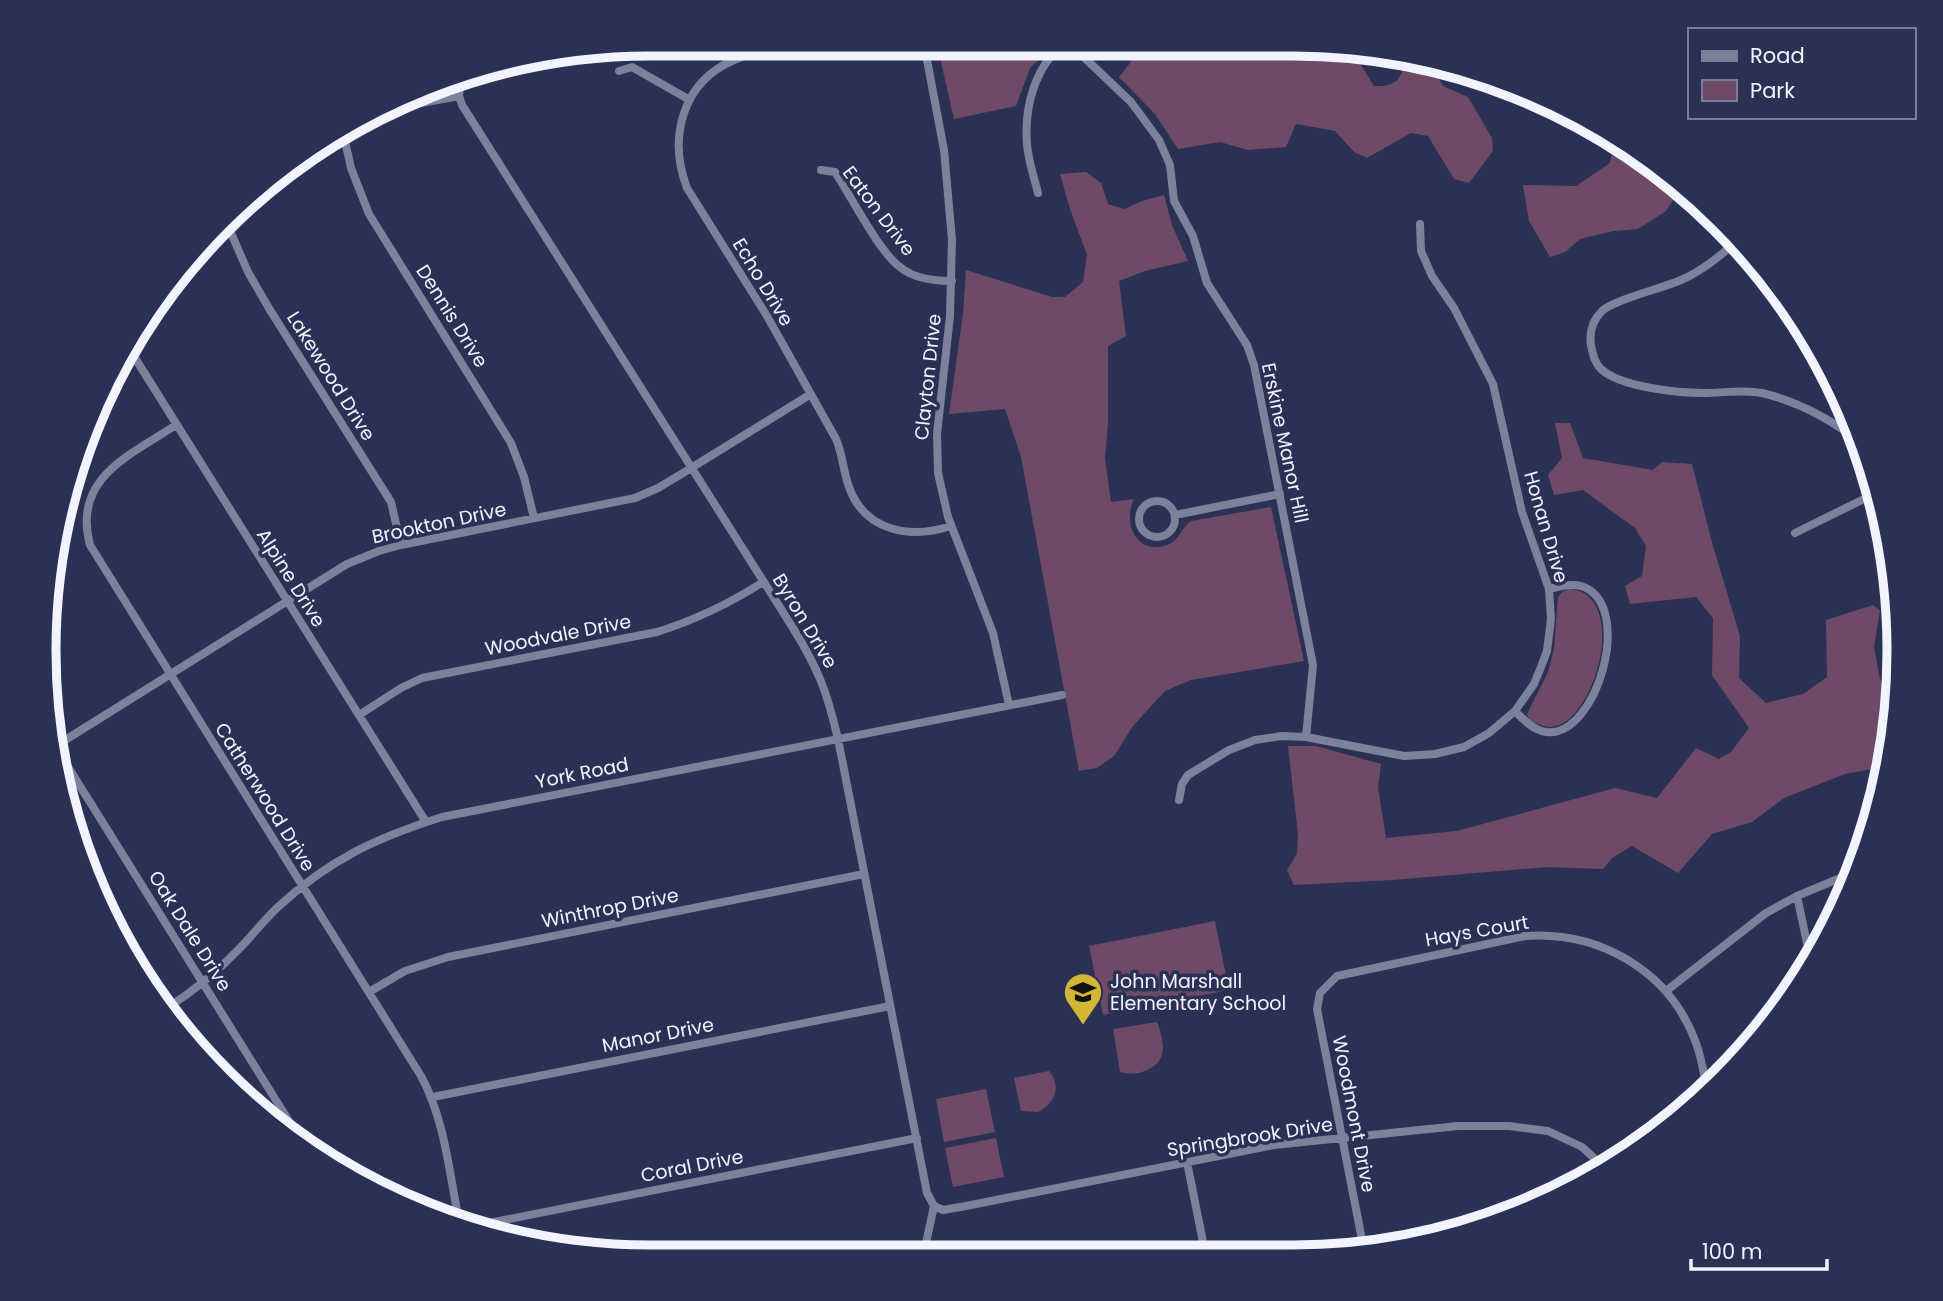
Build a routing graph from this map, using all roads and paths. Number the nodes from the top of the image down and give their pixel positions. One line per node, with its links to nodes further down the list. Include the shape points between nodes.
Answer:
1 (744, 56): 8 (street, Echo Drive, via 713,72)
2 (926, 56): 16 (street, Clayton Drive, via 944,150)
3 (1050, 56): 12 (street, via 1038,74 1029,109 1027,148)
4 (1083, 56): 22 (street, Erskine Manor Hill, via 1131,102 1165,151 1174,201 1193,236 1207,283 1247,345 1254,365)
5 (619, 71): 8 (street, via 632,67)
6 (460, 88): 7 (street)
7 (459, 96): 9 (street); 21 (street, Byron Drive)
8 (688, 99): 18 (street, Echo Drive, via 677,148 687,188)
9 (417, 104)
10 (345, 141): 25 (street, Dennis Drive, via 369,214 512,443)
11 (821, 170): 16 (street, Eaton Drive, via 835,172 900,267 918,276)
12 (1038, 193)
13 (1419, 225): 30 (street, Honan Drive, via 1421,251 1432,276 1454,307 1493,384 1522,512)
14 (230, 230): 28 (street, Lakewood Drive, via 270,310 391,502)
15 (1728, 247): 20 (street, via 1687,277 1602,311 1590,330 1597,364 1621,379 1668,390 1749,391 1780,397)
16 (952, 281): 26 (street, Clayton Drive, via 937,434 941,490)
17 (134, 356): 19 (street, Alpine Drive)
18 (811, 394): 21 (street, Brookton Drive); 26 (street, Echo Drive, via 841,451 853,498 868,515 909,533)
19 (176, 425): 31 (street, Alpine Drive); 32 (street, Catherwood Drive, via 102,477 91,493 86,517 95,556)
20 (1845, 432)
21 (692, 468): 25 (street, Brookton Drive, via 635,498); 29 (street, Byron Drive)
22 (1280, 494): 24 (street); 37 (street, Erskine Manor Hill, via 1313,665)
23 (1867, 497): 27 (street)
24 (1175, 515): 24 (street, via 1164,502 1151,501 1141,509 1139,521 1149,535 1161,536 1172,529)
25 (534, 518): 28 (street, Brookton Drive)
26 (951, 526): 34 (street, Clayton Drive, via 993,633)
27 (1795, 533)
28 (401, 545): 31 (street, Brookton Drive, via 347,564)
29 (763, 582): 36 (street, Woodvale Drive, via 722,607 657,632 422,678); 38 (street, Byron Drive, via 818,670)
30 (1549, 589): 35 (street, Honan Drive, via 1547,651 1534,684); 35 (street, via 1579,586 1597,597 1605,611 1608,631 1599,682 1586,706 1563,729 1546,732 1535,728)
31 (287, 600): 32 (street, Brookton Drive); 36 (street, Alpine Drive)
32 (169, 674): 39 (street, Brookton Drive); 45 (street, Catherwood Drive)
33 (1062, 695): 34 (street, York Road)
34 (1009, 705): 38 (street, York Road)
35 (1515, 711): 37 (street, Honan Drive, via 1464,747 1435,754 1394,755)
36 (359, 715): 42 (street, Alpine Drive)
37 (1306, 737): 41 (street, Honan Drive, via 1282,736 1237,746 1188,775)
38 (838, 739): 42 (street, York Road); 43 (street, Byron Drive)
39 (63, 741)
40 (67, 765): 48 (street, Oak Dale Drive)
41 (1179, 800)
42 (426, 822): 45 (street, York Road, via 356,849)
43 (864, 874): 51 (street, Winthrop Drive, via 436,960); 53 (street, Byron Drive)
44 (1842, 877): 46 (street)
45 (302, 886): 48 (street, York Road); 51 (street, Catherwood Drive)
46 (1797, 896): 47 (street); 50 (street, via 1766,913)
47 (1808, 947)
48 (204, 981): 52 (street, York Road); 56 (street, Oak Dale Drive)
49 (1325, 985): 50 (street, Hays Court, via 1347,972 1549,935 1591,943 1620,955); 57 (street, Woodmont Drive, via 1317,1009)
50 (1666, 991): 54 (street, Hays Court, via 1691,1031)
51 (369, 992): 55 (street, Catherwood Drive)
52 (173, 1003)
53 (890, 1006): 55 (street, Manor Drive); 58 (street, Byron Drive)
54 (1705, 1078)
55 (433, 1097): 62 (street, Catherwood Drive)
56 (292, 1124)
57 (1343, 1137): 59 (street, Springbrook Drive, via 1458,1126 1518,1127 1565,1138); 60 (street, Springbrook Drive, via 1274,1144); 64 (street, Woodmont Drive)
58 (917, 1138): 61 (street, Byron Drive, via 927,1193); 63 (street, Coral Drive)
59 (1597, 1161)
60 (1186, 1162): 61 (street, Springbrook Drive, via 966,1206 943,1210); 66 (street)
61 (934, 1206): 65 (street)
62 (457, 1212)
63 (490, 1223)
64 (1362, 1241)
65 (926, 1245)
66 (1203, 1245)

